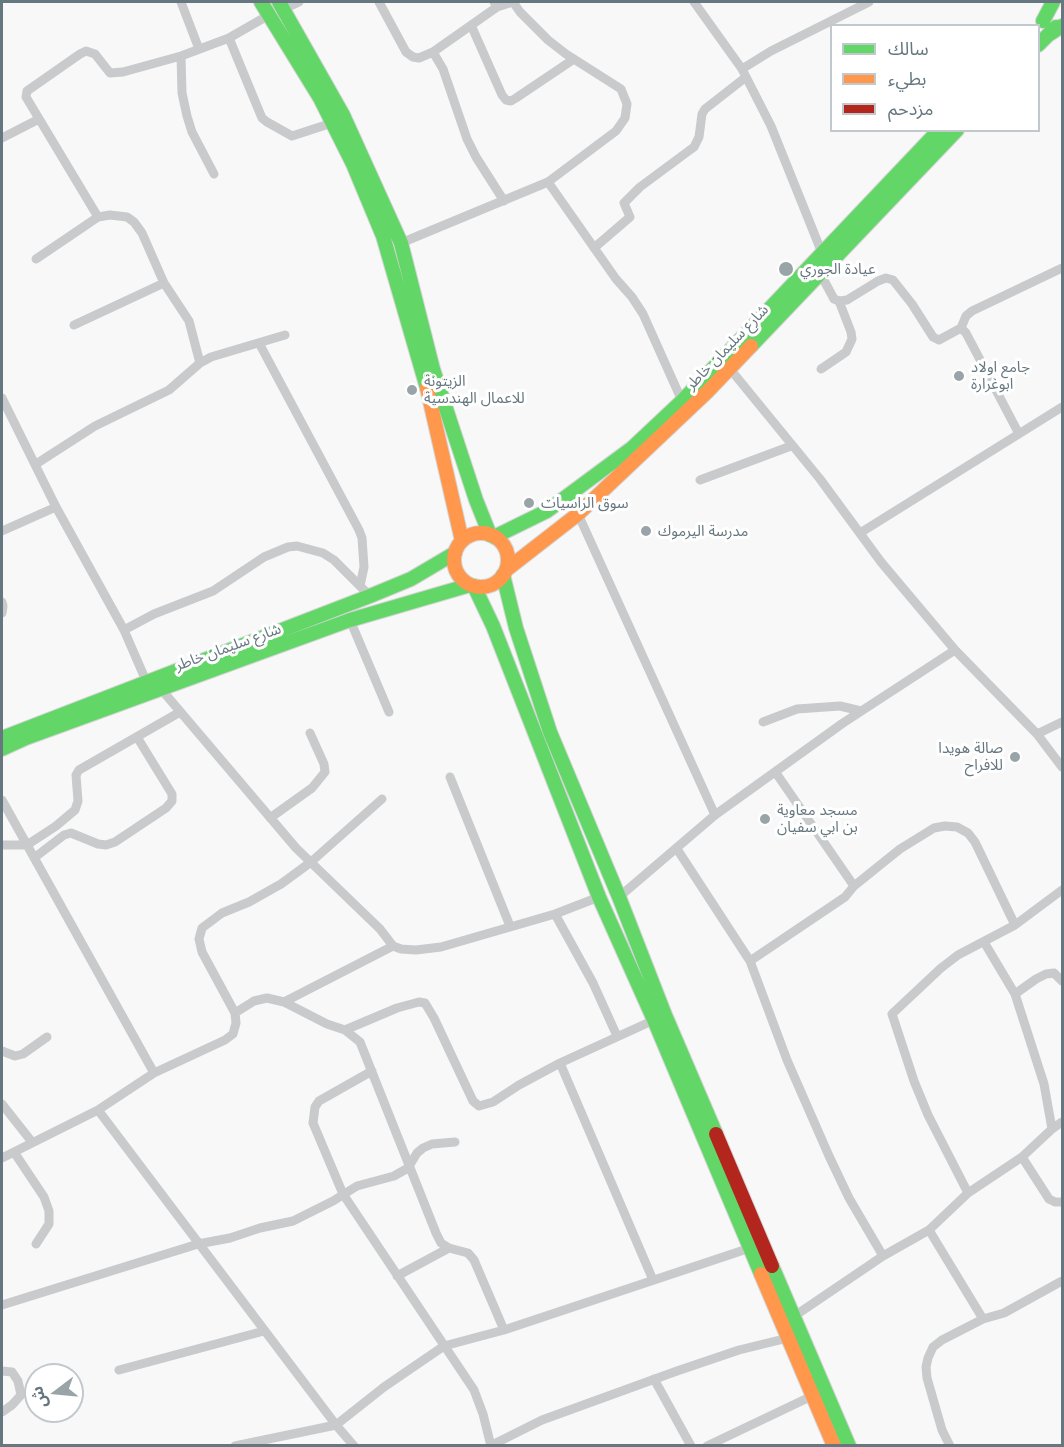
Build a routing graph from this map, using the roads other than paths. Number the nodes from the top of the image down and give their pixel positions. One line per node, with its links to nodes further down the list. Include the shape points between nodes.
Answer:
1 (181, 2): 18 (street)
2 (261, 2): 12 (street)
3 (299, 2): 11 (street)
4 (379, 2): 19 (street, via 406,52 419,58)
5 (514, 2): 10 (street); 21 (street, via 548,40)
6 (694, 2): 22 (street)
7 (869, 2): 22 (street, via 771,51)
8 (1053, 2): 16 (street)
9 (1059, 2): 16 (street)
10 (496, 4): 14 (street)
11 (281, 5): 32 (street, via 343,116)
12 (269, 15): 17 (street); 24 (street)
13 (1062, 20): 16 (street)
14 (471, 25): 19 (street); 21 (street, via 506,100 516,98)
15 (1062, 26): 16 (street)
16 (1042, 32)
17 (229, 38): 18 (street); 24 (street, via 262,118 292,136)
18 (199, 49): 20 (street)
19 (433, 52): 30 (street, via 446,77 467,139)
20 (181, 56): 23 (street, via 115,73 107,71 93,52 80,54 27,91 26,97); 28 (street, via 187,117)
21 (574, 59): 29 (street, via 621,88 627,112 616,130)
22 (744, 73): 33 (street, via 705,109 694,147 624,203 630,218); 34 (street, via 771,126)
23 (39, 119): 27 (street); 31 (street)
24 (332, 123): 59 (street, via 383,236 428,390)
25 (937, 132): 34 (street, شارع سليمان خاطر)
26 (955, 132): 37 (street, شارع سليمان خاطر)
27 (2, 138)
28 (214, 174)
29 (548, 182): 30 (street); 33 (street)
30 (504, 201): 32 (street)
31 (98, 217): 35 (street); 38 (street, via 121,216 134,222)
32 (401, 243): 58 (street, via 433,369 476,500)
33 (594, 248): 48 (street, via 643,315)
34 (822, 253): 45 (street, شارع سليمان خاطر)
35 (36, 259)
36 (1062, 268): 41 (street, via 972,311)
37 (820, 273): 39 (street, via 834,299); 45 (street, شارع سليمان خاطر)
38 (164, 283): 40 (street); 44 (street, via 189,321)
39 (839, 301): 41 (street, via 886,278 899,286 933,337 939,340); 46 (street, via 852,339 846,352)
40 (74, 325)
41 (961, 328): 50 (street)
42 (285, 335): 43 (street)
43 (259, 343): 44 (street); 63 (street, via 359,530)
44 (200, 363): 52 (street, via 169,390 95,426)
45 (726, 364): 48 (street, شارع سليمان خاطر); 51 (street); 55 (street, شارع سليمان خاطر, via 707,392)
46 (821, 369)
47 (2, 398): 52 (street)
48 (682, 401): 58 (street, شارع سليمان خاطر, via 632,448 570,495)
49 (1062, 407): 50 (street)
50 (1019, 434): 57 (street)
51 (791, 446): 53 (street); 57 (street)
52 (36, 464): 54 (street)
53 (700, 480)
54 (56, 507): 56 (street); 67 (street)
55 (578, 514): 61 (street, شارع سليمان خاطر); 86 (street)
56 (2, 531)
57 (860, 533): 68 (street)
58 (492, 536): 59 (street, via 477,534); 61 (street, via 507,554)
59 (462, 541): 60 (street)
60 (455, 553): 62 (street, via 455,569); 63 (street, شارع سليمان خاطر, via 411,579)
61 (505, 573): 62 (street, via 488,587); 96 (street, via 516,628 550,732)
62 (472, 585): 66 (street, شارع سليمان خاطر); 95 (street, via 522,696)
63 (365, 591): 67 (street, via 334,560 297,546 288,547 264,556 213,591); 69 (street, شارع سليمان خاطر)
64 (2, 602): 65 (street)
65 (2, 613)
66 (350, 620): 70 (street, شارع سليمان خاطر); 73 (street)
67 (124, 630): 69 (street)
68 (955, 650): 71 (street); 77 (street)
69 (147, 683): 79 (street, شارع سليمان خاطر)
70 (161, 689): 72 (street); 80 (street, شارع سليمان خاطر)
71 (861, 711): 75 (street, via 840,706 797,709); 82 (street)
72 (180, 712): 78 (street); 87 (street)
73 (389, 712)
74 (1062, 722): 77 (street)
75 (763, 723)
76 (310, 733): 87 (street, via 325,772 312,788)
77 (1037, 734): 81 (street)
78 (137, 737): 89 (street, via 79,770 75,810); 91 (street, via 172,794 172,801 115,842 98,844 71,833)
79 (2, 738)
80 (2, 749)
81 (1062, 767)
82 (776, 773): 86 (street); 93 (street)
83 (450, 777): 99 (street)
84 (382, 799): 92 (street)
85 (2, 800): 89 (street)
86 (715, 815): 90 (street)
87 (270, 818): 92 (street)
88 (2, 845): 89 (street)
89 (27, 845): 91 (street)
90 (677, 849): 96 (street); 102 (street)
91 (34, 858): 114 (street)
92 (311, 862): 101 (street); 106 (street, via 281,884 222,913 202,928 202,952)
93 (854, 886): 98 (street, via 934,828 957,827 975,842); 102 (street, via 845,897)
94 (1062, 890): 98 (street)
95 (598, 897): 97 (street); 107 (street)
96 (619, 897): 138 (street, via 665,1016)
97 (555, 914): 99 (street); 109 (street)
98 (1015, 925): 100 (street)
99 (510, 926): 101 (street, via 428,949)
100 (984, 942): 104 (street); 125 (street, via 941,968 892,1014 928,1115)
101 (393, 946): 105 (street)
102 (750, 961): 133 (street, via 829,1156)
103 (1062, 981): 104 (street, via 1054,973 1046,974)
104 (1015, 994): 118 (street, via 1044,1084)
105 (284, 1002): 106 (street, via 254,1000); 108 (street)
106 (235, 1013): 114 (street, via 233,1034 225,1040)
107 (654, 1020): 109 (street); 132 (street)
108 (345, 1030): 112 (street, via 397,1008 425,1003 479,1106 493,1102); 113 (street, via 360,1042)
109 (617, 1036): 112 (street)
110 (47, 1037): 111 (street, via 23,1054 15,1056)
111 (2, 1051)
112 (560, 1063): 135 (street)
113 (372, 1071): 124 (street); 126 (street, via 328,1095 315,1107 313,1123)
114 (154, 1073): 116 (street)
115 (2, 1104): 119 (street)
116 (98, 1110): 119 (street); 130 (street)
117 (1062, 1122): 118 (street)
118 (1052, 1129): 122 (street)
119 (33, 1142): 121 (street)
120 (455, 1142): 124 (street, via 423,1148)
121 (14, 1152): 123 (street); 129 (street, via 50,1211 49,1224)
122 (1022, 1157): 125 (street); 127 (street, via 1049,1199)
123 (2, 1158)
124 (408, 1168): 126 (street); 131 (street, via 441,1243)
125 (968, 1193): 128 (street)
126 (343, 1194): 130 (street, via 293,1221); 134 (street)
127 (1062, 1202)
128 (929, 1230): 133 (street); 139 (street)
129 (36, 1244)
130 (198, 1244): 137 (street); 140 (street)
131 (449, 1248): 134 (street); 141 (street, via 468,1253 474,1260)
132 (750, 1248): 135 (street); 142 (street)
133 (883, 1256): 138 (street)
134 (397, 1276): 143 (street)
135 (653, 1280): 141 (street)
136 (1062, 1281): 139 (street, via 1004,1313)
137 (2, 1305)
138 (794, 1317): 156 (street)
139 (983, 1319): 157 (street, via 942,1340 928,1358 927,1378)
140 (264, 1330): 144 (street); 149 (street)
141 (504, 1330): 143 (street)
142 (788, 1338): 146 (street, via 709,1359); 147 (street)
143 (444, 1346): 149 (street); 150 (street, via 474,1390)
144 (119, 1370)
145 (2, 1371): 148 (street, via 12,1372 21,1395)
146 (654, 1379): 150 (street, via 542,1420); 153 (street)
147 (812, 1396): 154 (street); 155 (street)
148 (2, 1412)
149 (336, 1425): 151 (street); 152 (street)
150 (490, 1445)
151 (235, 1446)
152 (354, 1446)
153 (691, 1446)
154 (707, 1446)
155 (834, 1446)
156 (849, 1446)
157 (950, 1446)

